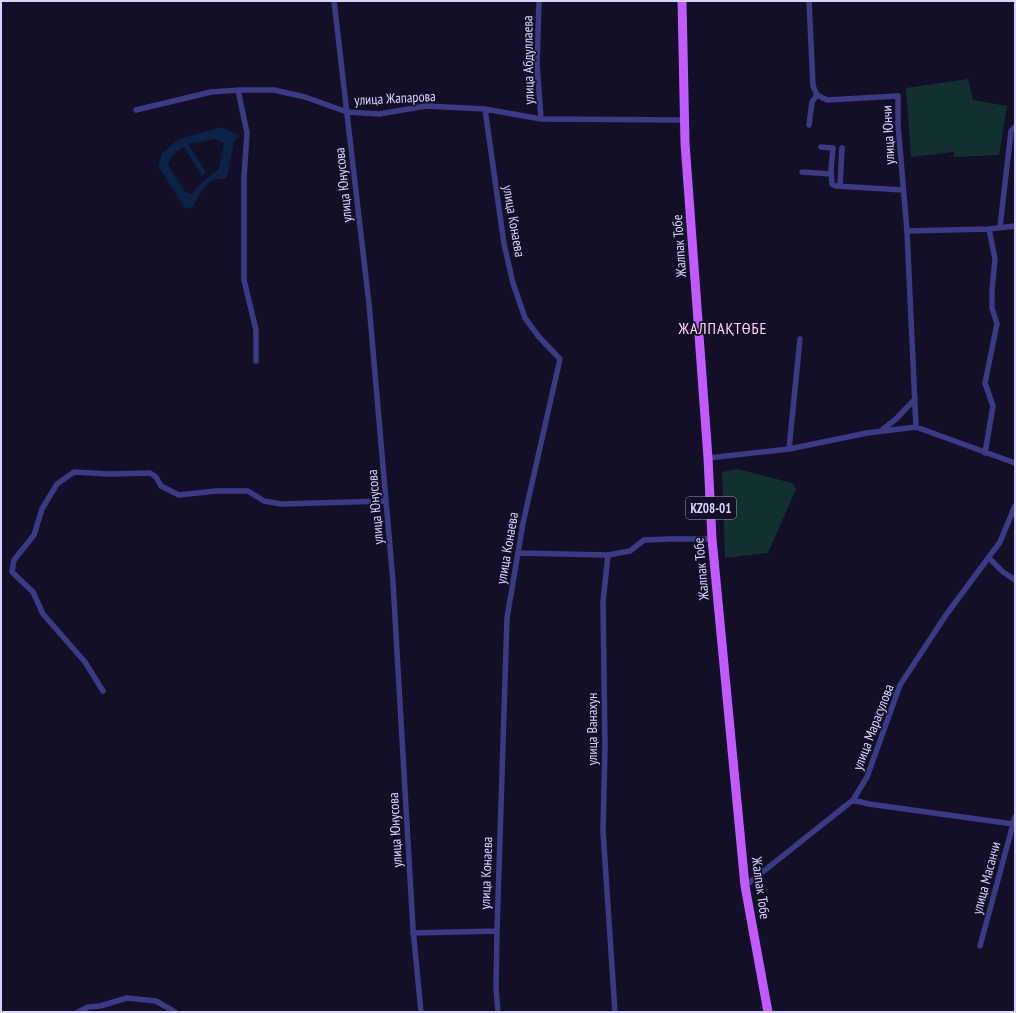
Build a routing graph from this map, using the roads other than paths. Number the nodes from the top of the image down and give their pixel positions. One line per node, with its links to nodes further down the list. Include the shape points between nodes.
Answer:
1 (334, 1): 9 (street, улица Юнусова)
2 (539, 1): 10 (street, улица Абдуллаева, via 537,64)
3 (682, 1): 11 (main road, Жалпак Тобе / KZ08-01)
4 (809, 1): 6 (street, via 813,86)
5 (238, 90): 8 (street, улица Жапарова, via 211,92); 9 (street, улица Жапарова, via 274,90 305,97); 25 (street, via 247,133 244,177 244,280 256,330)
6 (817, 95): 12 (street, via 812,102); 19 (street, улица Юнчи, via 827,100 898,96)
7 (485, 109): 9 (street, улица Жапарова, via 426,106 379,114); 10 (street, улица Жапарова); 36 (street, улица Конаева, via 504,244 513,282 525,318 560,359)
8 (136, 110)
9 (347, 112): 33 (street, улица Юнусова, via 369,304)
10 (541, 119): 11 (street, улица Жапарова)
11 (685, 120): 31 (main road, Жалпак Тобе / KZ08-01)
12 (809, 125)
13 (1015, 127): 21 (street, via 1011,131)
14 (822, 147): 17 (street, via 833,148)
15 (842, 148): 18 (street)
16 (802, 172): 17 (street)
17 (831, 174): 18 (street, via 832,184)
18 (840, 186): 19 (street)
19 (903, 190): 23 (street, улица Юнчи)
20 (1015, 226): 21 (street)
21 (1000, 227): 22 (street)
22 (989, 229): 23 (street); 30 (street, via 995,259 992,308 997,324 985,383 993,406)
23 (907, 231): 26 (street, улица Юнчи)
24 (800, 339): 29 (street)
25 (256, 361)
26 (915, 399): 27 (street, улица Юнчи); 28 (street)
27 (916, 426): 28 (street); 30 (street)
28 (882, 430): 29 (street)
29 (789, 449): 31 (street)
30 (985, 453): 32 (street)
31 (708, 458): 35 (main road, Жалпак Тобе / KZ08-01)
32 (1015, 464)
33 (386, 501): 40 (street, via 281,504 264,501 248,491 216,490 179,495 161,486 150,473 74,472 57,484 42,510 34,535 14,560 12,572 33,592 43,614 85,662); 46 (street, улица Юнусова, via 394,590)
34 (1015, 506): 38 (street, улица Марасулова, via 1000,542)
35 (712, 539): 37 (street, via 644,540 630,551); 44 (main road, Жалпак Тобе / KZ08-01)
36 (518, 553): 37 (street); 45 (street, улица Конаева, via 507,618)
37 (608, 555): 52 (street, улица Ванахун, via 603,602 603,831)
38 (989, 558): 39 (street); 41 (street, улица Марасулова, via 946,614 900,686 867,777)
39 (1015, 580)
40 (103, 691)
41 (853, 800): 43 (street); 44 (street, улица Марасулова)
42 (1015, 817): 43 (street, улица Масанчи)
43 (1013, 824): 47 (street, улица Масанчи)
44 (745, 886): 53 (main road, Жалпак Тобе / KZ08-01)
45 (497, 931): 46 (street); 51 (street, улица Конаева)
46 (413, 933): 50 (street, улица Юнусова)
47 (980, 946)
48 (78, 1012): 49 (street, via 127,998 156,1001)
49 (175, 1012)
50 (421, 1012)
51 (498, 1012)
52 (615, 1012)
53 (768, 1012)

